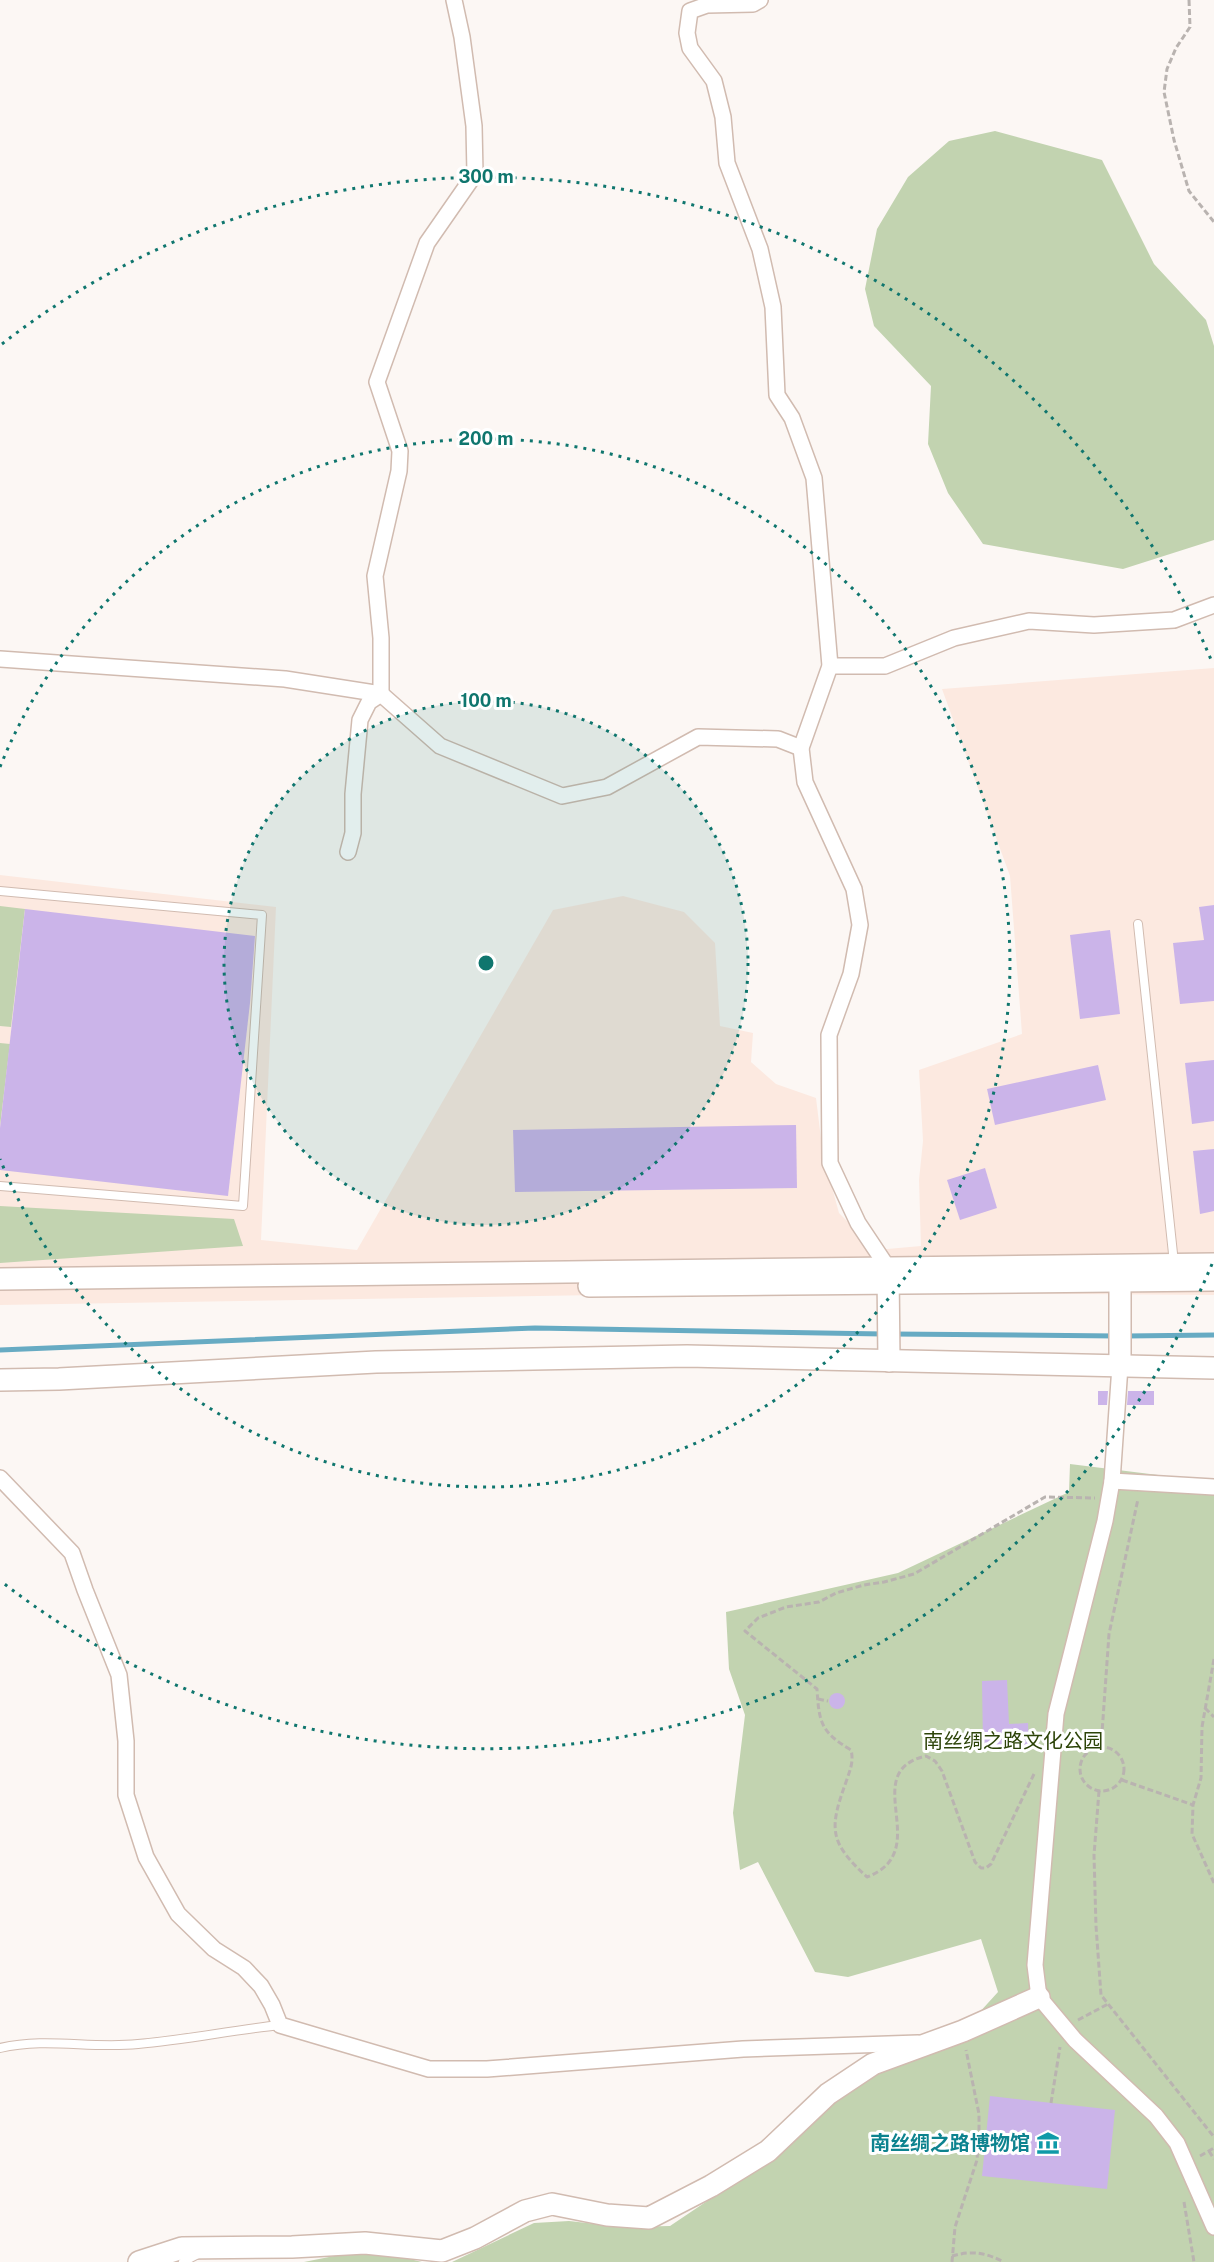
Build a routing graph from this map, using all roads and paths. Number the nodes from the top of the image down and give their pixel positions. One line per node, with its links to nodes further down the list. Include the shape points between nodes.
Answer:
1 (454, 0): 8 (street, via 473,115 475,174 427,243 377,382 400,451 375,576)
2 (760, 0): 7 (street, via 753,4 707,5 690,11 687,33 690,48 714,81 723,117 727,163 760,249 773,307 777,395 792,418 814,478)
3 (1190, 0): 4 (path, via 1190,27 1167,69 1164,92 1189,191)
4 (1214, 222)
5 (1214, 605): 7 (street, via 1174,620 1094,624 1029,621 954,638 885,666)
6 (0, 659): 8 (street, via 285,679)
7 (830, 666): 9 (street)
8 (381, 694): 9 (street, via 440,746 562,796 607,787 698,736 778,739); 10 (street, via 369,702 360,720 352,794 353,833)
9 (801, 748): 16 (street, via 805,782 854,888 860,925 851,974 829,1035 830,1163)
10 (348, 852)
11 (0, 891): 13 (lane, via 262,915 243,1206)
12 (1137, 924): 14 (lane)
13 (0, 1186)
14 (1174, 1264): 15 (street); 16 (street)
15 (1214, 1264)
16 (889, 1276): 17 (street); 19 (street); 20 (street); 21 (street)
17 (0, 1279)
18 (1214, 1280): 19 (street)
19 (1120, 1281): 22 (street)
20 (0, 1292)
21 (889, 1361): 22 (street); 24 (street, via 687,1356 387,1361)
22 (1120, 1366): 23 (street); 26 (street)
23 (1214, 1368)
24 (0, 1380)
25 (0, 1478): 42 (street, via 72,1553 119,1676 126,1741 126,1795 146,1857 178,1914 213,1950 244,1968 261,1986)
26 (1112, 1481): 27 (street); 29 (street)
27 (1143, 1483): 28 (street); 35 (path, via 1109,1634)
28 (1214, 1487)
29 (1109, 1497): 31 (path, via 1045,1497 914,1574 758,1618 745,1631 808,1679 817,1689); 41 (street, via 1056,1714 1035,1965)
30 (1214, 1659): 33 (path)
31 (818, 1699): 32 (path); 36 (path, via 819,1716 829,1736 851,1750 853,1761 834,1829 840,1846 867,1877 880,1872 895,1853 898,1836 894,1785 900,1768 914,1758 926,1756 942,1771 975,1862 981,1868 991,1864)
32 (828, 1701)
33 (1206, 1708): 34 (path); 39 (path, via 1201,1778)
34 (1214, 1718)
35 (1101, 1747): 37 (path, via 1120,1756 1125,1769); 38 (path, via 1087,1753 1080,1766 1083,1781)
36 (1035, 1773)
37 (1122, 1780): 38 (path, via 1110,1791); 39 (path)
38 (1099, 1791): 46 (path, via 1094,1854 1101,1995)
39 (1193, 1805): 40 (path, via 1192,1834)
40 (1214, 1883)
41 (1040, 1997): 43 (street); 50 (street, via 1075,2040 1156,2116 1177,2143)
42 (280, 2025): 44 (street, via 429,2069 487,2069 743,2049); 45 (lane, via 138,2044 89,2046 52,2042)
43 (963, 2031): 44 (street); 53 (path, via 979,2130 977,2160 955,2227)
44 (933, 2042): 51 (street, via 873,2064 828,2094 768,2151 649,2218 607,2215 552,2204 525,2211 476,2238 442,2251 365,2243)
45 (0, 2048)
46 (1214, 2137)
47 (1209, 2151): 48 (path)
48 (1214, 2158)
49 (1184, 2199): 59 (path)
50 (1214, 2226)
51 (305, 2246): 52 (street); 56 (street)
52 (210, 2248): 54 (street, via 182,2248); 55 (lane)
53 (952, 2256): 57 (path); 58 (path, via 969,2252 988,2254)
54 (139, 2262)
55 (183, 2262)
56 (325, 2262)
57 (952, 2262)
58 (1004, 2262)
59 (1194, 2262)

